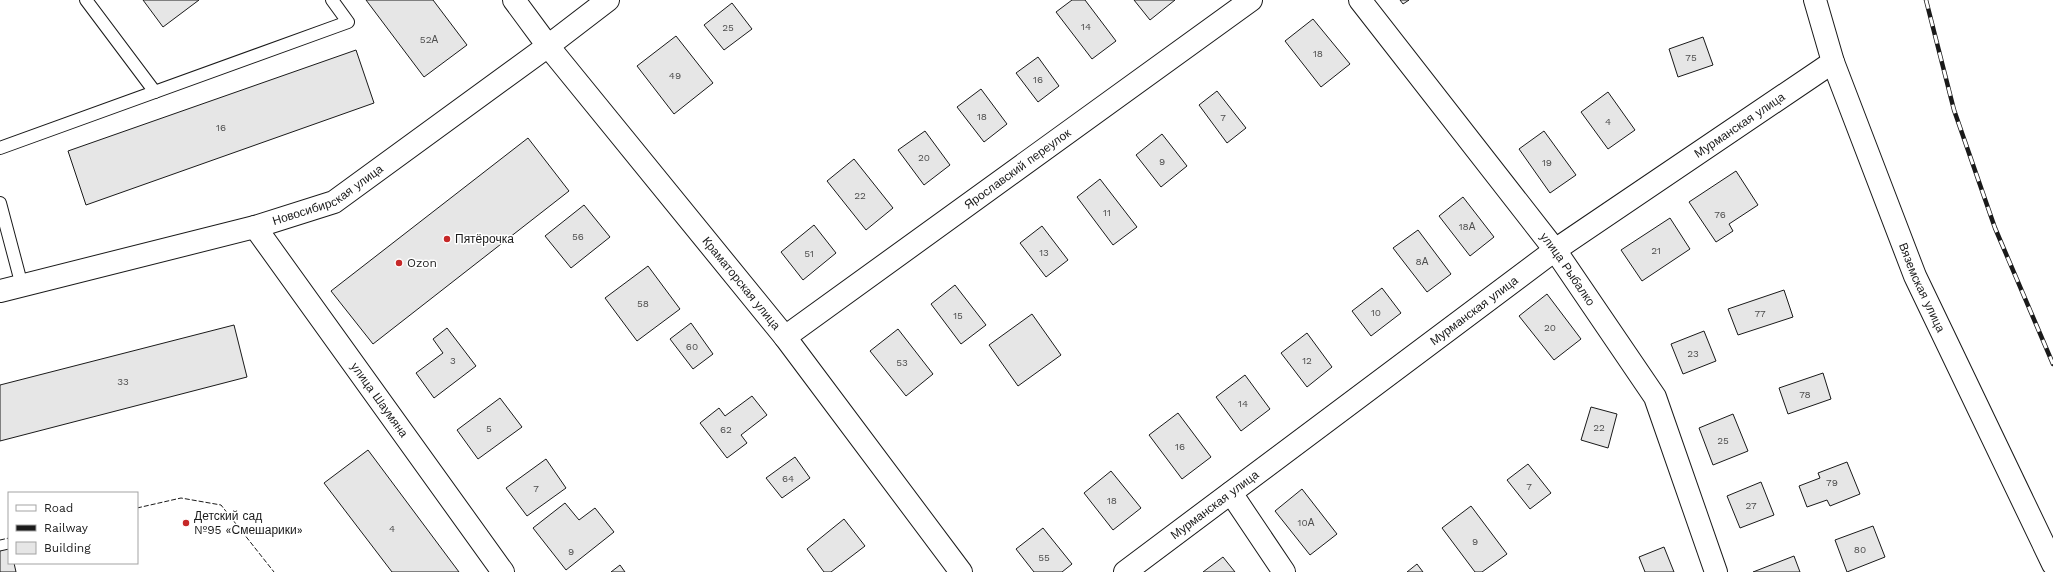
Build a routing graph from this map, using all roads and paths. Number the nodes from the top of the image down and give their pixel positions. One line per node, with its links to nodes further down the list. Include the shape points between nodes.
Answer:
1 (86, 0): 10 (lane)
2 (332, 0): 10 (lane, via 348,22)
3 (514, 0): 8 (street, Краматорская улица)
4 (608, 0): 8 (street, Новосибирская улица)
5 (1251, 0): 17 (street, Ярославский переулок)
6 (1360, 0): 14 (street, улица Рыбалко)
7 (1815, 0): 9 (street, Вяземская улица)
8 (548, 46): 13 (street, Новосибирская улица, via 334,202); 17 (street, Краматорская улица)
9 (1833, 62): 14 (street, Мурманская улица); 19 (street, Вяземская улица, via 1915,276)
10 (155, 92): 11 (lane)
11 (0, 148)
12 (0, 203): 15 (lane)
13 (255, 227): 15 (street, Новосибирская улица); 20 (street, улица Шаумяна)
14 (1555, 250): 18 (street, Мурманская улица); 24 (street, улица Рыбалко, via 1655,397)
15 (22, 286): 16 (street, Новосибирская улица)
16 (0, 291)
17 (785, 337): 21 (street, Краматорская улица)
18 (1231, 493): 22 (street, Мурманская улица); 23 (street)
19 (2053, 564)
20 (503, 572)
21 (961, 572)
22 (1125, 572)
23 (1284, 572)
24 (1716, 572)

